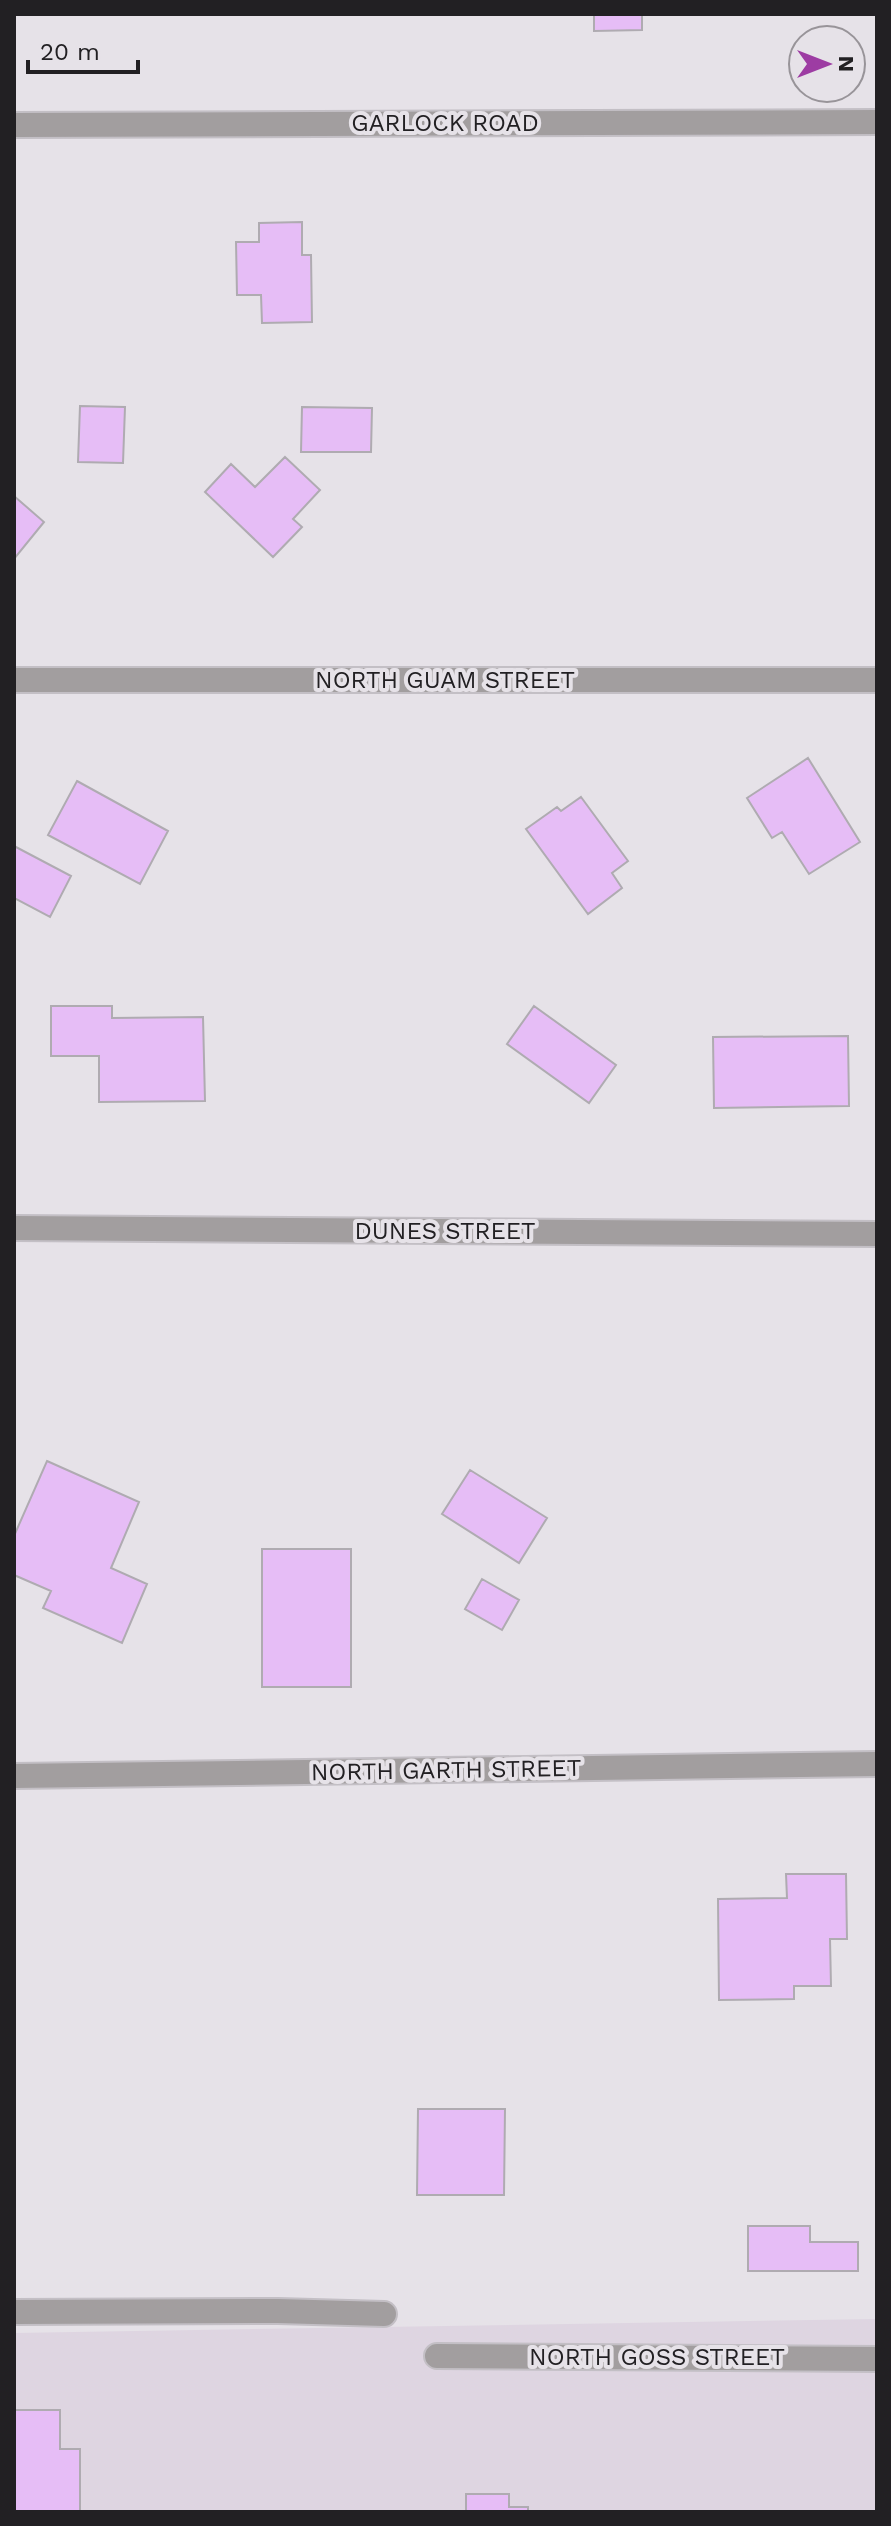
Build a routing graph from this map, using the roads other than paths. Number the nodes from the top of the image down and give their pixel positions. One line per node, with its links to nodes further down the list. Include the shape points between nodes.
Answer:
1 (877, 122): 2 (street, GARLOCK ROAD)
2 (14, 125)
3 (14, 680): 4 (street, NORTH GUAM STREET)
4 (877, 680)
5 (14, 1228): 6 (street, DUNES STREET)
6 (877, 1234)
7 (877, 1764): 8 (street, NORTH GARTH STREET)
8 (14, 1776)
9 (14, 2312): 10 (street)
10 (384, 2314)
11 (437, 2356): 12 (street, NORTH GOSS STREET)
12 (877, 2359)

